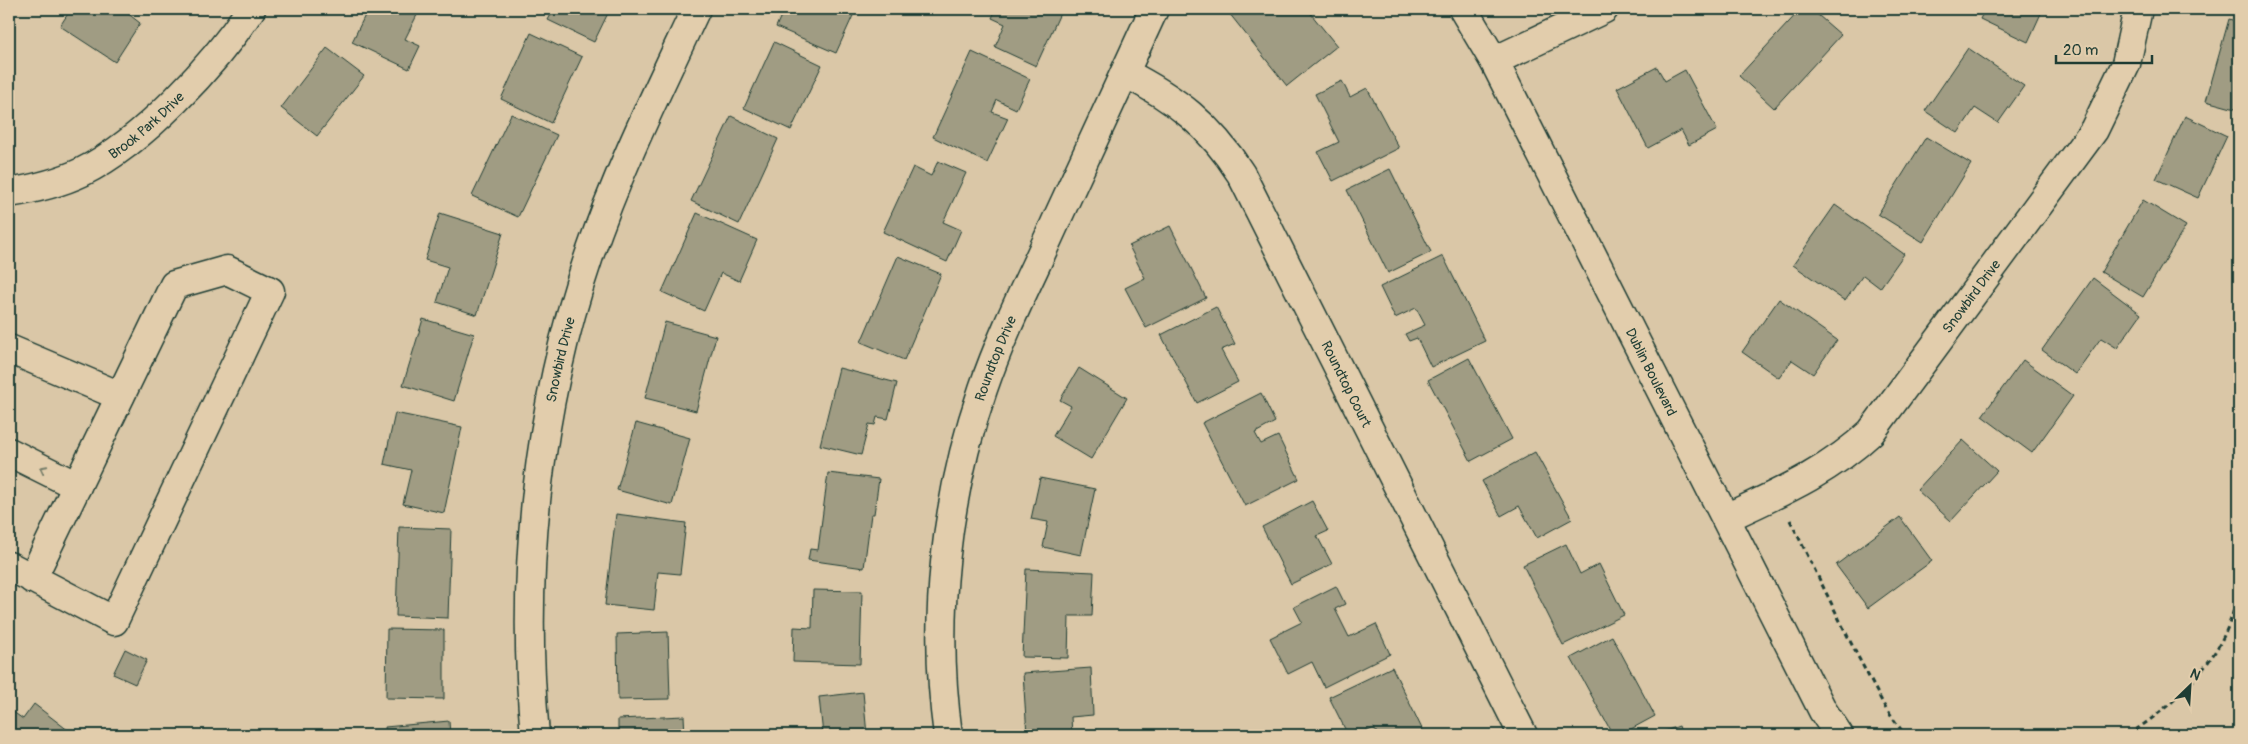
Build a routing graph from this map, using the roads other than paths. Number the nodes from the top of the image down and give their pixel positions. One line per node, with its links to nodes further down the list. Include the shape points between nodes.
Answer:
1 (251, 9): 9 (street, Brook Park Drive, via 184,92 126,143 82,172 36,188)
2 (696, 9): 17 (street, Snowbird Drive, via 604,214 573,308 554,389 540,468 532,548 530,679)
3 (1154, 9): 8 (street, Roundtop Drive)
4 (1463, 9): 7 (street, Dublin Boulevard)
5 (1604, 9): 7 (street)
6 (2138, 9): 14 (street, Snowbird Drive, via 2126,64 2094,130 1871,432 1852,450 1806,480)
7 (1494, 61): 14 (street, Dublin Boulevard)
8 (1125, 73): 18 (street, Roundtop Drive, via 993,362 963,457 951,516 943,584 943,673); 19 (street, Roundtop Court, via 1153,87 1189,112 1216,139 1242,174)
9 (9, 193)
10 (9, 349): 11 (street)
11 (120, 396): 13 (street); 16 (street, via 174,285 227,270 270,291 114,621)
12 (9, 452): 13 (street, one-way to 12)
13 (77, 486): 16 (street)
14 (1726, 518): 20 (street, Dublin Boulevard, via 1823,711)
15 (9, 566): 16 (street)
16 (32, 579)
17 (535, 735)
18 (948, 735)
19 (1524, 735)
20 (1839, 735)

